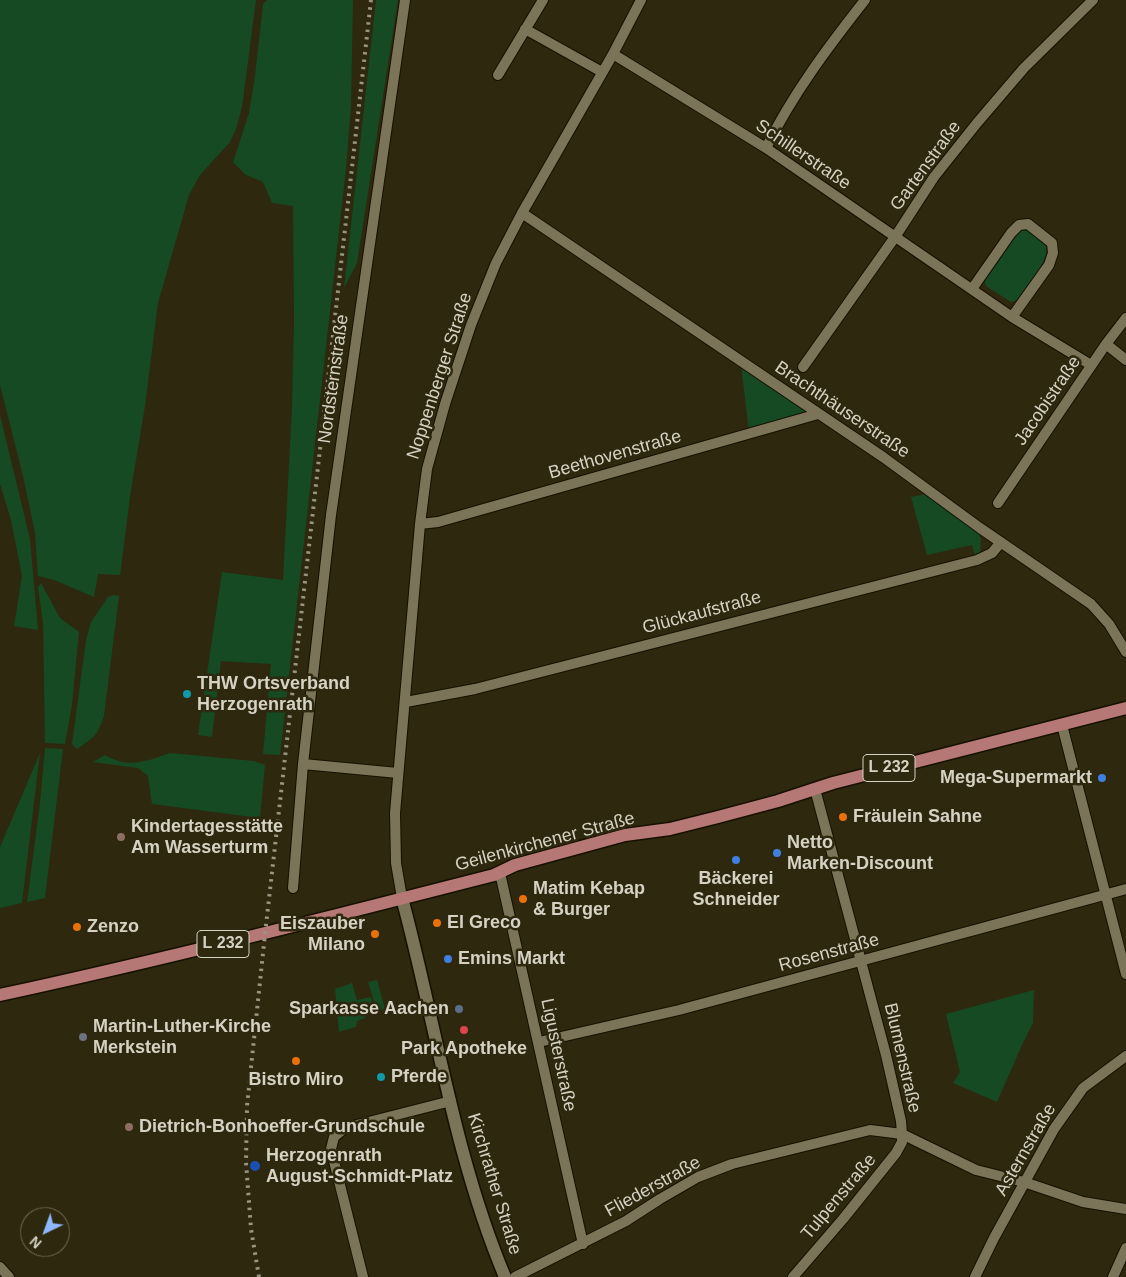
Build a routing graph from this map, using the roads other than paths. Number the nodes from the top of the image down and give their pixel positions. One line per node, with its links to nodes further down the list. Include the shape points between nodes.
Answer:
1 (405, 0): 28 (street, Nordsternstraße, via 333,506)
2 (543, 0): 6 (street)
3 (641, 0): 7 (street, Noppenberger Straße)
4 (865, 0): 10 (street, via 781,118)
5 (1093, 0): 12 (street, Gartenstraße, via 1024,68 977,123 934,177)
6 (525, 29): 8 (street); 9 (street)
7 (613, 54): 8 (street, Noppenberger Straße); 10 (street, Schillerstraße)
8 (602, 72): 11 (street, Noppenberger Straße)
9 (498, 75)
10 (766, 148): 12 (street, Schillerstraße)
11 (522, 213): 20 (street, Brachthäuserstraße); 22 (street, Noppenberger Straße, via 496,263 445,404 427,469)
12 (895, 238): 13 (street, Schillerstraße); 19 (street, Gartenstraße)
13 (972, 290): 14 (street, Schillerstraße); 14 (street, via 1010,232 1019,225 1028,224 1052,243 1053,253 1049,265)
14 (1012, 317): 18 (street, Schillerstraße)
15 (1126, 318): 16 (street, Jacobistraße)
16 (1106, 344): 17 (street); 18 (street, Jacobistraße)
17 (1126, 360)
18 (1091, 366): 21 (street, Jacobistraße)
19 (803, 367)
20 (818, 414): 22 (street, Beethovenstraße, via 438,522); 23 (street, Brachthäuserstraße)
21 (998, 503)
22 (420, 524): 25 (street, Noppenberger Straße)
23 (1001, 542): 24 (street, Brachthäuserstraße, via 1091,604 1109,624); 25 (street, Glückaufstraße, via 992,553 977,560 475,689)
24 (1126, 652)
25 (406, 702): 29 (street, Noppenberger Straße)
26 (1126, 708): 27 (main road, Geilenkirchener Straße / L 232)
27 (1062, 724): 30 (main road, Geilenkirchener Straße / L 232); 34 (street)
28 (303, 764): 29 (street); 32 (street, Nordsternstraße)
29 (398, 773): 35 (street, Noppenberger Straße, via 396,863)
30 (815, 789): 31 (main road, Geilenkirchener Straße / L 232, via 680,827 616,838 515,865); 36 (street, Blumenstraße)
31 (500, 873): 35 (main road, Geilenkirchener Straße / L 232); 39 (street, Ligusterstraße)
32 (293, 888)
33 (1126, 889): 34 (street, Rosenstraße)
34 (1105, 894): 36 (street, Rosenstraße); 37 (street)
35 (402, 898): 38 (main road, Geilenkirchener Straße / L 232, via 306,924); 41 (main road, Kirchrather Straße)
36 (862, 961): 39 (street, Rosenstraße, via 679,1010); 42 (street, Blumenstraße, via 896,1095)
37 (1126, 974)
38 (0, 995)
39 (539, 1042): 45 (street, Ligusterstraße)
40 (1126, 1056): 43 (street, Asternstraße, via 1094,1079 1074,1100)
41 (451, 1101): 49 (street, via 345,1128 334,1137 331,1149); 50 (main road, Kirchrather Straße, via 471,1180)
42 (902, 1134): 43 (street, Blumenstraße, via 976,1170); 45 (street, Fliederstraße, via 870,1130 732,1164 698,1177); 52 (street, Tulpenstraße, via 896,1153)
43 (1024, 1182): 44 (street, Blumenstraße, via 1083,1202); 53 (street, Asternstraße)
44 (1126, 1209)
45 (582, 1244): 51 (street, Fliederstraße)
46 (1126, 1248): 54 (street)
47 (0, 1267): 48 (street)
48 (9, 1277)
49 (363, 1277)
50 (505, 1277)
51 (515, 1277)
52 (793, 1277)
53 (975, 1277)
54 (1114, 1277)

